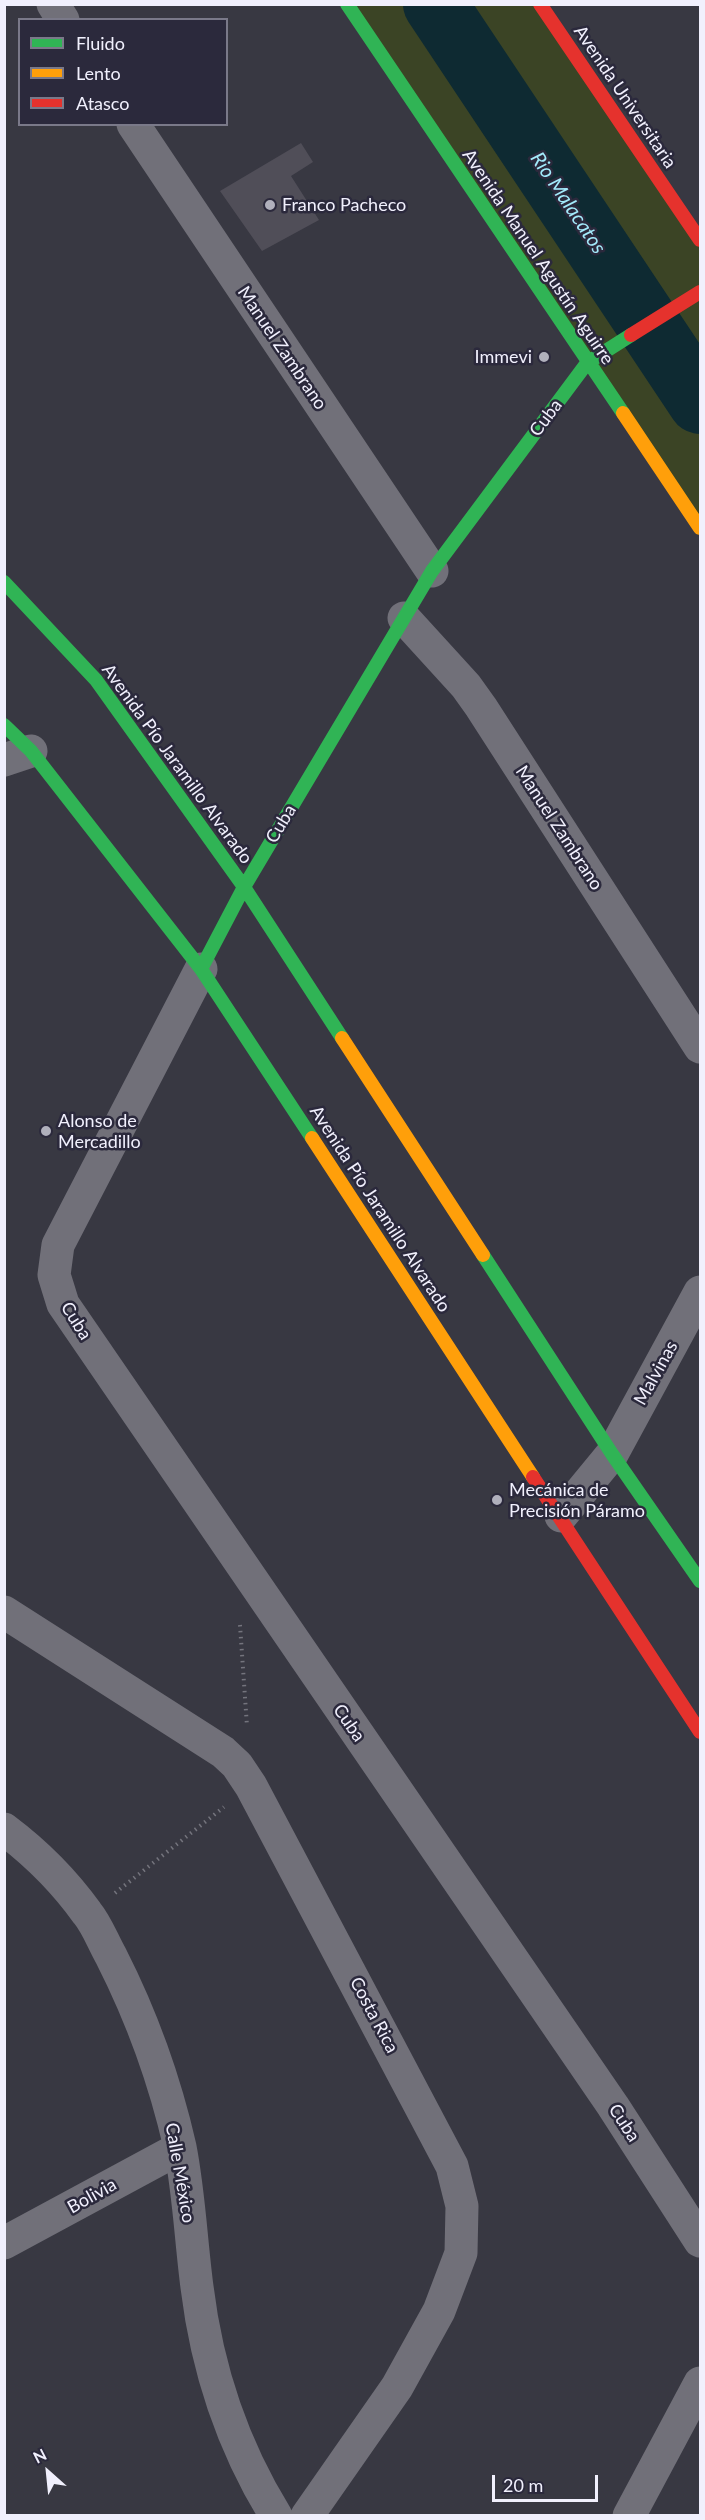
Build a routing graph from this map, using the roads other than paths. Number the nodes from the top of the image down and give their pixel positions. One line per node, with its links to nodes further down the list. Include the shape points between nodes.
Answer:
1 (53, 4): 4 (street)
2 (347, 4): 8 (main road, Avenida Manuel Agustín Aguirre)
3 (540, 4): 6 (main road, Avenida Universitaria)
4 (62, 18)
5 (134, 126): 10 (street, Manuel Zambrano)
6 (700, 240)
7 (700, 292): 8 (main road)
8 (587, 363): 9 (main road, Avenida Manuel Agustín Aguirre); 10 (main road, Cuba)
9 (700, 528)
10 (432, 571): 12 (main road, Cuba)
11 (4, 582): 15 (main road, Avenida Pío Jaramillo Alvarado, via 96,680)
12 (404, 618): 15 (main road, Cuba); 17 (street, Manuel Zambrano, via 466,686)
13 (4, 725): 14 (main road, Avenida Pío Jaramillo Alvarado)
14 (18, 756): 16 (main road, Avenida Pío Jaramillo Alvarado)
15 (244, 887): 16 (main road, Cuba); 19 (main road, Avenida Pío Jaramillo Alvarado)
16 (201, 969): 20 (main road, Avenida Pío Jaramillo Alvarado); 26 (street, Cuba, via 58,1245 54,1275 63,1304 613,2106)
17 (700, 1047)
18 (700, 1292): 19 (street, Malvinas)
19 (612, 1454): 20 (street, Malvinas); 21 (main road, Avenida Pío Jaramillo Alvarado)
20 (561, 1516): 23 (main road, Avenida Pío Jaramillo Alvarado)
21 (700, 1581)
22 (4, 1612): 30 (street, Costa Rica, via 223,1752 237,1765 452,2166 462,2206 461,2253 439,2311 397,2387)
23 (700, 1732)
24 (4, 1829): 25 (street, Calle México, via 49,1867 88,1914 134,2001)
25 (180, 2148): 27 (street, Bolivia); 29 (street, Calle México, via 197,2290 213,2379 236,2441)
26 (700, 2241)
27 (4, 2243)
28 (700, 2383): 31 (street)
29 (276, 2516)
30 (307, 2516)
31 (629, 2516)

